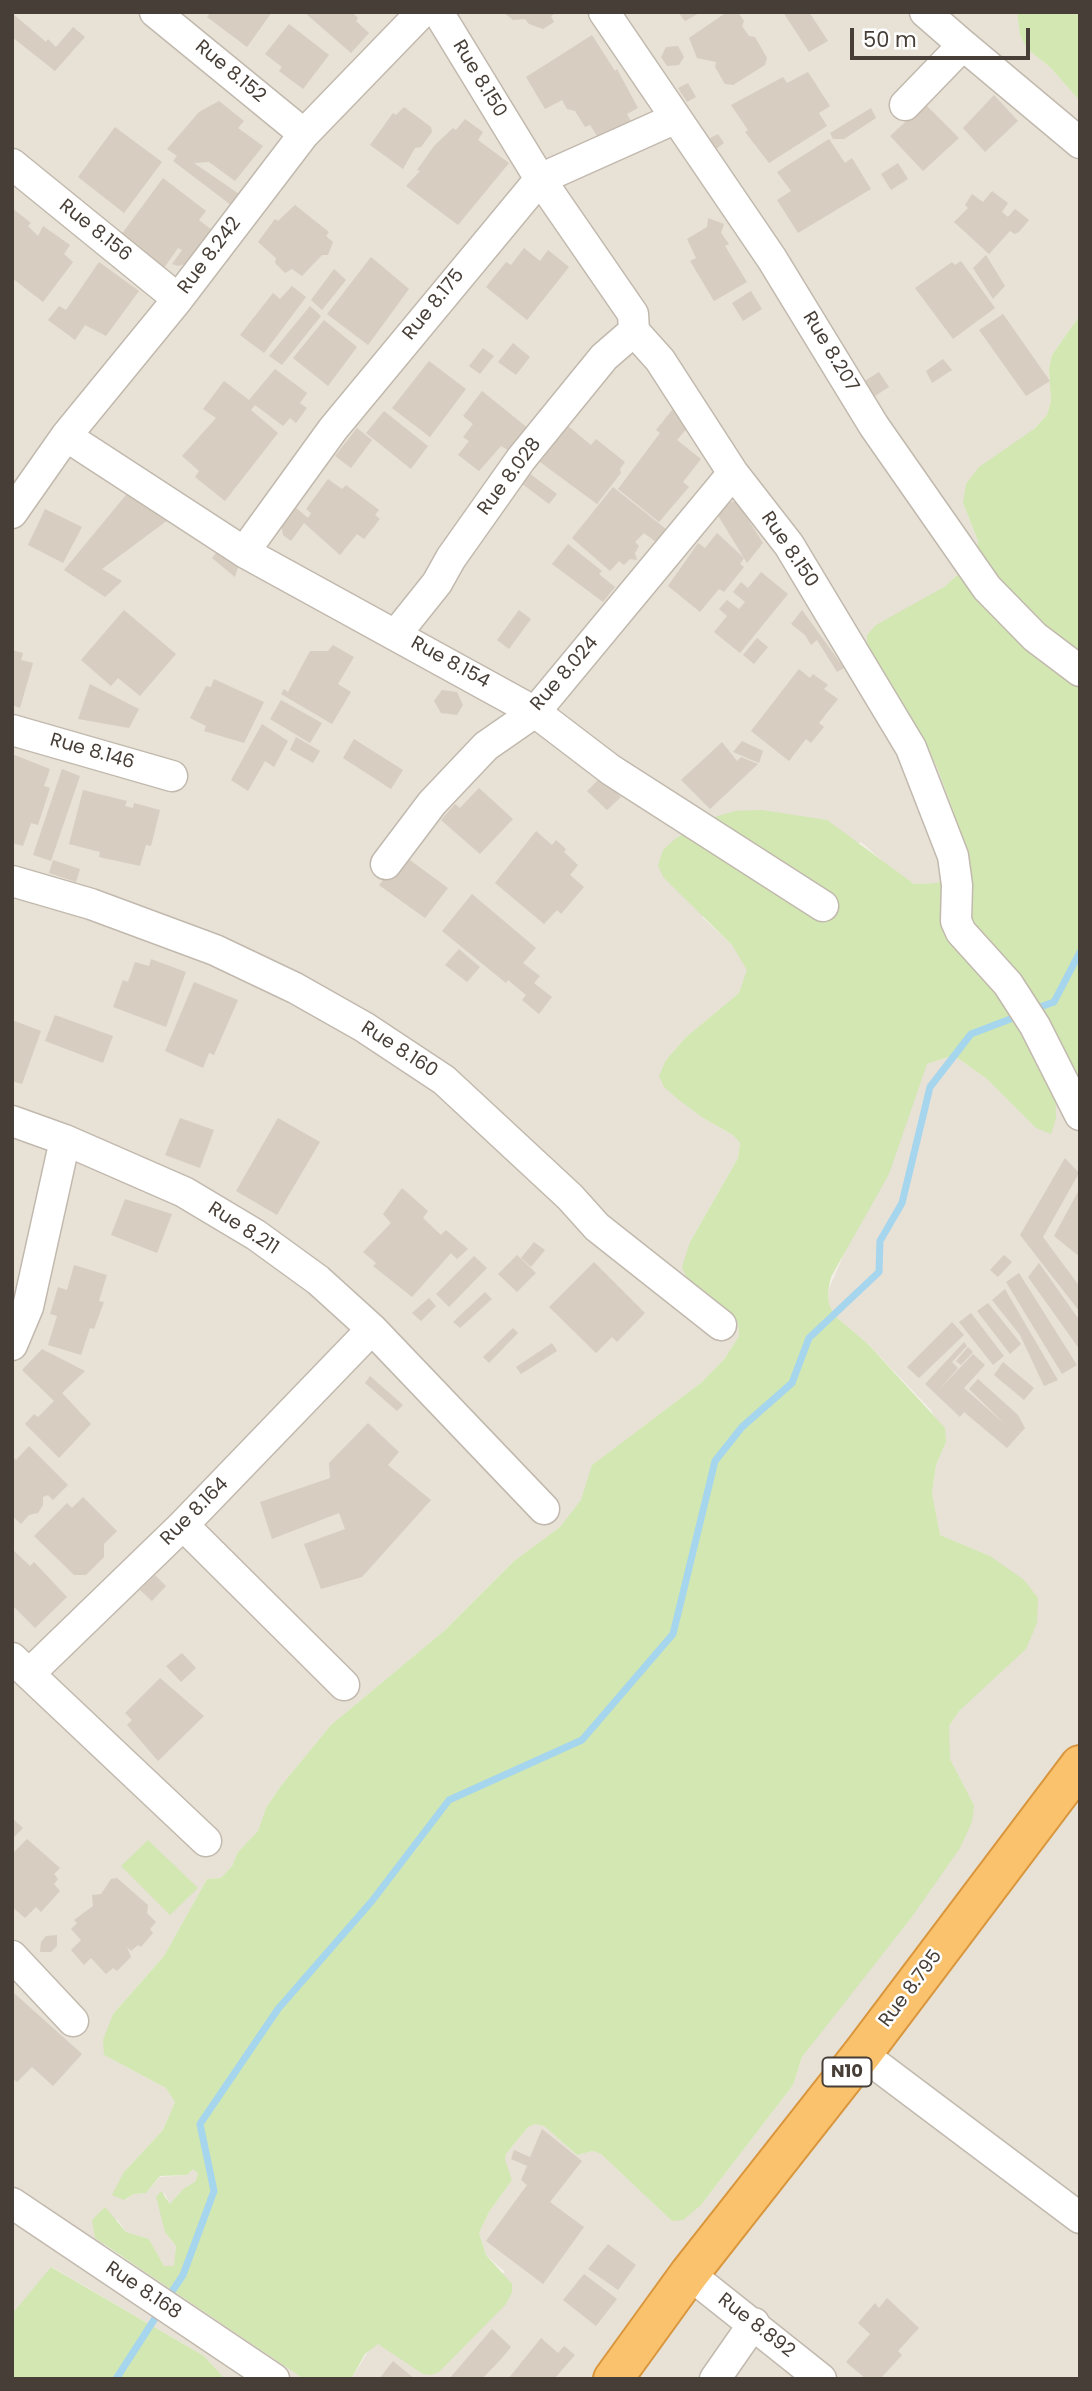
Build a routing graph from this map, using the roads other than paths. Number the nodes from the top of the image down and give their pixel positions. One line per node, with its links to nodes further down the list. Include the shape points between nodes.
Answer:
1 (422, 12): 9 (street, Rue 8.242)
2 (438, 12): 12 (street, Rue 8.150)
3 (604, 12): 8 (street, Rue 8.207)
4 (925, 12): 6 (street)
5 (170, 16): 9 (street, Rue 8.152)
6 (963, 45): 7 (street); 10 (street)
7 (905, 105)
8 (674, 119): 12 (street, Rue 8.175); 20 (street, Rue 8.207, via 772,259 874,426 987,588 1035,637)
9 (304, 134): 13 (street, Rue 8.242)
10 (1080, 143)
11 (12, 164): 13 (street, Rue 8.156)
12 (540, 179): 14 (street, Rue 8.150, via 633,314); 18 (street, Rue 8.175, via 333,429)
13 (178, 299): 15 (street, Rue 8.242)
14 (634, 331): 16 (street, Rue 8.150, via 660,360); 19 (street, Rue 8.028, via 604,357 521,459 437,583)
15 (66, 436): 17 (street, Rue 8.242); 18 (street, Rue 8.154)
16 (733, 473): 21 (street, Rue 8.024); 27 (street, Rue 8.150, via 789,545 911,748 953,856 956,921 961,932 1008,984)
17 (12, 513)
18 (244, 552): 19 (street, Rue 8.154)
19 (397, 633): 21 (street, Rue 8.154)
20 (1080, 671)
21 (535, 712): 24 (street, Rue 8.024, via 486,746 432,803); 26 (street, Rue 8.154, via 611,770)
22 (12, 730): 23 (street, Rue 8.146)
23 (172, 776)
24 (386, 864)
25 (12, 881): 30 (street, Rue 8.160, via 91,904 215,950 364,1027 444,1080 597,1227)
26 (823, 906)
27 (1080, 1115)
28 (12, 1121): 29 (street, Rue 8.211)
29 (65, 1140): 31 (street, Rue 8.211, via 184,1192 256,1235 318,1280); 32 (street, via 28,1307)
30 (721, 1325)
31 (372, 1329): 33 (street, Rue 8.211); 34 (street, Rue 8.164)
32 (12, 1345)
33 (544, 1509)
34 (183, 1525): 35 (street, Rue 8.164); 36 (street)
35 (21, 1666): 38 (street)
36 (344, 1685)
37 (1080, 1765): 41 (highway, Rue 8.795 / N10)
38 (206, 1841)
39 (12, 1956): 40 (street)
40 (73, 2021)
41 (862, 2054): 43 (street); 44 (highway, Rue 8.795 / N10)
42 (12, 2203): 46 (street, Rue 8.168)
43 (1080, 2218)
44 (689, 2274): 45 (street, Rue 8.892); 47 (highway, Rue 8.795 / N10)
45 (754, 2323): 48 (street); 49 (street, Rue 8.892)
46 (274, 2379)
47 (613, 2379)
48 (715, 2379)
49 (821, 2379)

